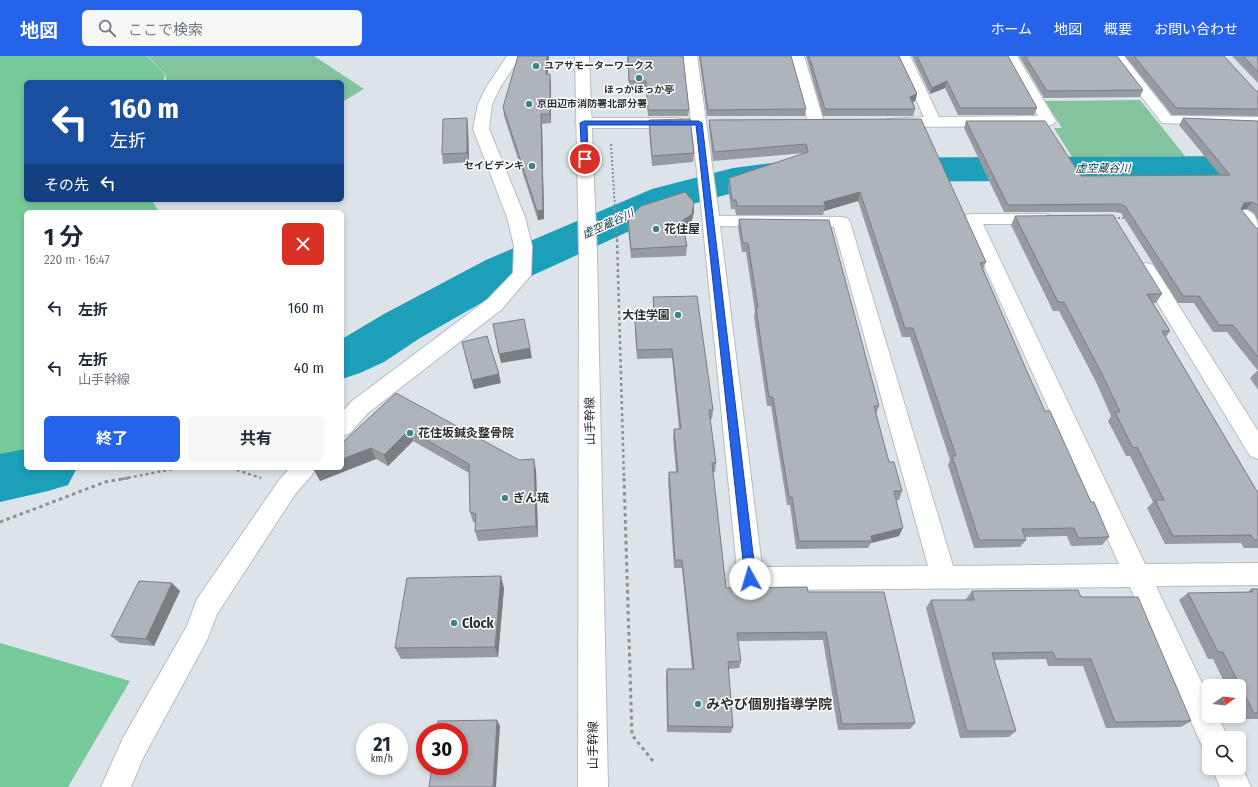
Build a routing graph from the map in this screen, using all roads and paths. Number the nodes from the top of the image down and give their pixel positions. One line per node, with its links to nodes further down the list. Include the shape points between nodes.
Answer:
1 (514, 56): 23 (street, via 485,104 481,129 516,217 523,246 522,276 495,304 360,407)
2 (582, 56): 14 (street, 山手幹線)
3 (690, 56): 15 (street)
4 (797, 56): 10 (street)
5 (903, 56): 8 (street)
6 (1010, 56): 8 (street, via 1048,121)
7 (1117, 56): 13 (street, via 1167,120)
8 (933, 121): 12 (street)
9 (800, 122): 10 (street)
10 (816, 122): 11 (street)
11 (831, 122)
12 (878, 122)
13 (1258, 122)
14 (584, 123): 15 (street); 35 (street, 山手幹線, via 588,255)
15 (699, 123): 16 (street); 21 (street)
16 (714, 123)
17 (611, 144): 32 (path, via 617,243 632,735)
18 (1258, 215): 22 (street, via 1246,215)
19 (1067, 218): 29 (street, via 972,219)
20 (1122, 218): 24 (street)
21 (711, 221): 30 (street, via 841,222); 30 (street, via 750,579)
22 (1258, 230)
23 (344, 425)
24 (1258, 450)
25 (168, 470): 27 (path, via 105,482)
26 (302, 470): 34 (street, via 288,486 206,608 198,631 133,748)
27 (0, 522)
28 (1258, 574): 29 (street)
29 (1137, 575): 30 (street); 31 (street)
30 (944, 577)
31 (1210, 731)
32 (653, 760)
33 (1230, 775): 36 (street)
34 (116, 787)
35 (593, 787)
36 (1236, 787)

